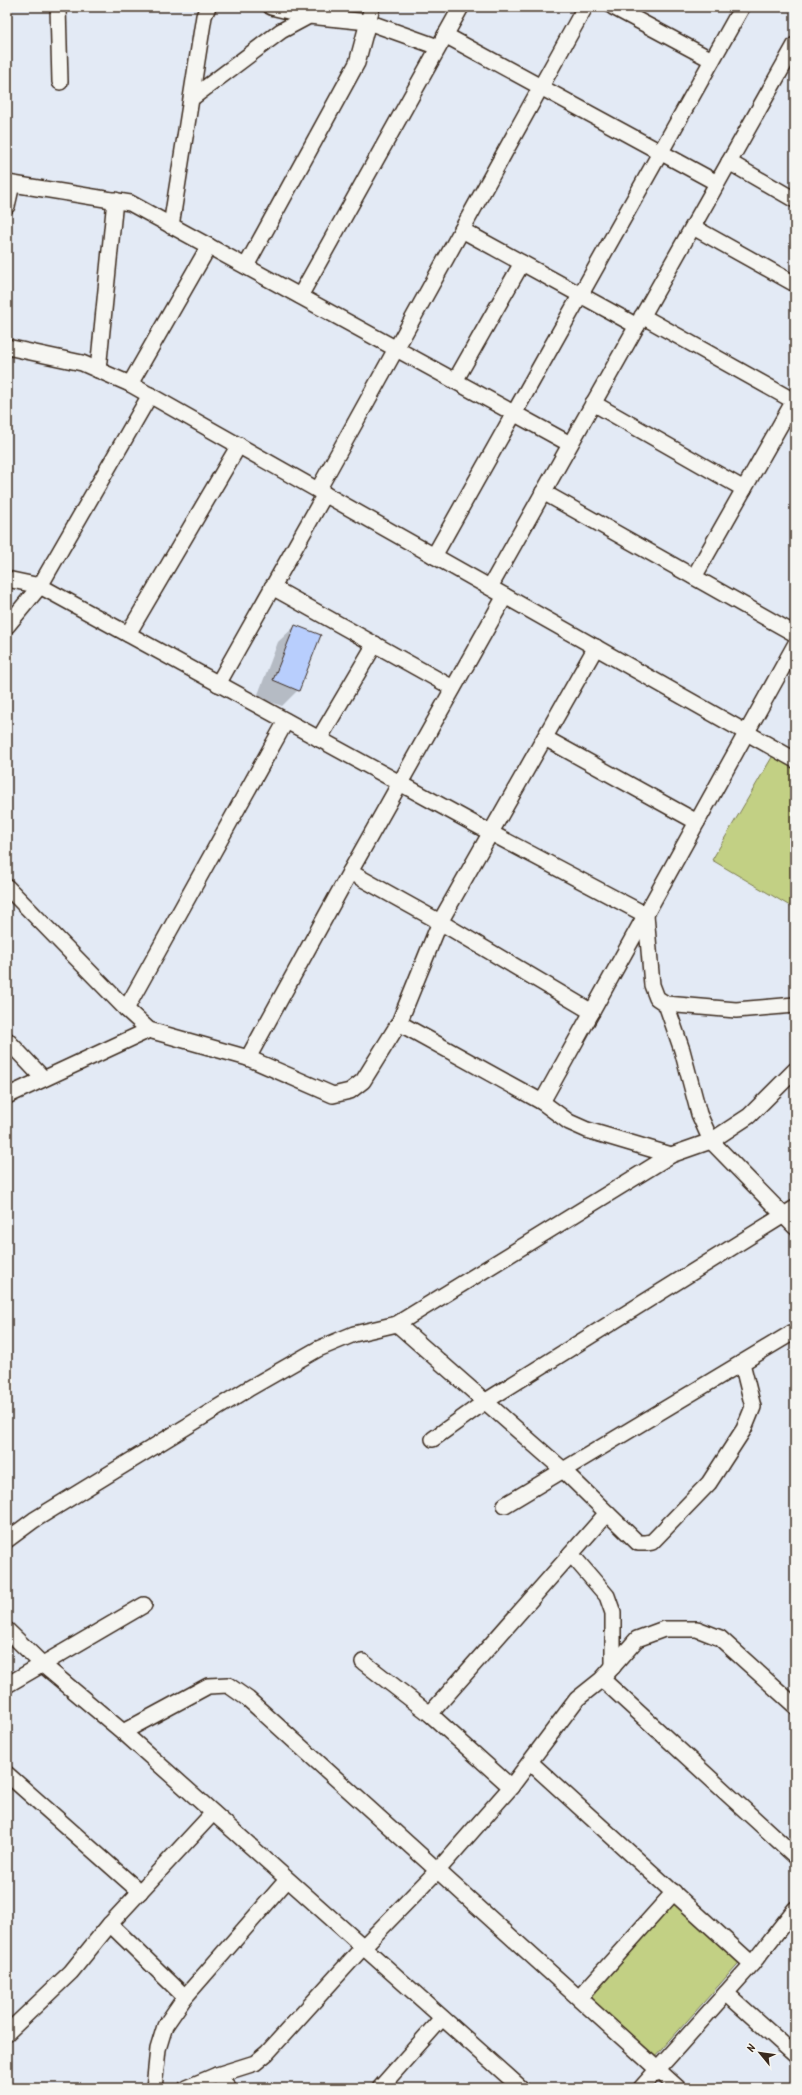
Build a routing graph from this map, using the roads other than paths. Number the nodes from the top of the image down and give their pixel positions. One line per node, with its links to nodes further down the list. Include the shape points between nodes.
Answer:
1 (58, 7): 14 (street)
2 (208, 7): 16 (street, via 204,16)
3 (271, 7): 9 (street)
4 (372, 7): 10 (street)
5 (461, 7): 11 (street)
6 (585, 7): 15 (street)
7 (612, 7): 13 (street)
8 (742, 7): 13 (street)
9 (309, 16): 10 (street); 16 (street, via 281,31)
10 (368, 22): 11 (street); 29 (street, via 357,63)
11 (442, 41): 15 (street); 32 (street)
12 (795, 45): 18 (street)
13 (712, 60): 17 (street)
14 (60, 82)
15 (540, 88): 17 (street); 26 (street)
16 (192, 98): 24 (street)
17 (660, 153): 19 (street); 31 (street)
18 (729, 162): 19 (street); 22 (street)
19 (717, 183): 25 (street)
20 (9, 184): 21 (street); 23 (street)
21 (115, 200): 24 (street, via 130,203); 36 (street)
22 (795, 200)
23 (7, 206)
24 (171, 226): 27 (street)
25 (693, 227): 30 (street); 33 (street)
26 (462, 230): 28 (street); 35 (street)
27 (209, 246): 29 (street); 38 (street)
28 (522, 263): 31 (street); 37 (street)
29 (246, 266): 32 (street)
30 (795, 284)
31 (581, 295): 33 (street); 42 (street)
32 (300, 296): 35 (street)
33 (640, 321): 40 (street); 41 (street)
34 (7, 347): 36 (street, via 82,363)
35 (396, 349): 37 (street); 46 (street)
36 (98, 370): 38 (street)
37 (455, 381): 42 (street)
38 (130, 384): 39 (street)
39 (150, 395): 44 (street); 51 (street)
40 (795, 400): 45 (street)
41 (593, 403): 43 (street); 45 (street)
42 (514, 414): 43 (street); 48 (street)
43 (570, 444): 47 (street)
44 (239, 445): 46 (street); 56 (street)
45 (744, 489): 49 (street)
46 (321, 492): 48 (street); 52 (street)
47 (544, 492): 49 (street); 53 (street)
48 (434, 556): 53 (street)
49 (694, 577): 57 (street)
50 (7, 579): 51 (street)
51 (40, 586): 55 (street); 56 (street)
52 (272, 587): 58 (street); 61 (street)
53 (490, 587): 54 (street)
54 (505, 596): 60 (street); 62 (street)
55 (7, 626)
56 (128, 634): 61 (street)
57 (795, 634)
58 (375, 644): 62 (street); 66 (street)
59 (795, 645): 64 (street)
60 (596, 647): 64 (street); 65 (street)
61 (218, 684): 63 (street)
62 (453, 688): 68 (street)
63 (286, 721): 66 (street); 77 (street)
64 (747, 732): 67 (street); 69 (street)
65 (545, 738): 69 (street); 70 (street)
66 (319, 739): 68 (street)
67 (795, 760)
68 (400, 783): 70 (street); 71 (street)
69 (697, 822): 73 (street)
70 (491, 833): 73 (street); 74 (street)
71 (350, 872): 74 (street); 82 (street)
72 (7, 887): 77 (street)
73 (646, 915): 75 (street, via 652,984 657,998); 78 (street)
74 (440, 922): 78 (street); 79 (street)
75 (666, 1004): 76 (street, via 736,1010); 87 (street, via 682,1050 699,1114)
76 (795, 1005)
77 (126, 1009): 80 (street)
78 (592, 1012): 86 (street)
79 (399, 1023): 82 (street, via 363,1082 350,1091 333,1095); 86 (street)
80 (149, 1030): 82 (street); 84 (street)
81 (7, 1040): 84 (street)
82 (248, 1058)
83 (795, 1070): 87 (street, via 750,1116)
84 (43, 1078): 85 (street)
85 (7, 1096)
86 (542, 1102): 88 (street, via 569,1122 587,1130)
87 (711, 1141): 88 (street); 89 (street)
88 (671, 1155): 91 (street)
89 (789, 1212): 90 (street); 94 (street)
90 (795, 1227)
91 (397, 1324): 94 (street); 99 (street, via 354,1334 318,1349 40,1516)
92 (795, 1331): 93 (street)
93 (742, 1362): 96 (street); 98 (street, via 754,1407 744,1429 709,1483 652,1542 646,1544 638,1542)
94 (486, 1401): 95 (street); 96 (street)
95 (433, 1439)
96 (562, 1469): 97 (street); 98 (street)
97 (505, 1505)
98 (607, 1513): 100 (street)
99 (7, 1540)
100 (571, 1554): 105 (street, via 608,1596 613,1613); 109 (street)
101 (144, 1605): 104 (street)
102 (7, 1630): 104 (street)
103 (363, 1662): 109 (street)
104 (42, 1664): 107 (street); 110 (street)
105 (613, 1667): 106 (street); 108 (street, via 637,1639 664,1629 697,1629 720,1638)
106 (602, 1679): 111 (street, via 577,1699); 115 (street)
107 (7, 1685)
108 (795, 1706)
109 (430, 1714): 113 (street)
110 (123, 1732): 114 (street); 116 (street, via 208,1686 228,1684 248,1699)
111 (530, 1762): 113 (street); 119 (street)
112 (7, 1774): 118 (street)
113 (511, 1787): 116 (street)
114 (212, 1812): 117 (street); 118 (street)
115 (795, 1856)
116 (438, 1870): 122 (street); 126 (street)
117 (287, 1880): 122 (street); 125 (street)
118 (140, 1892): 121 (street)
119 (674, 1892): 123 (street); 126 (street)
120 (795, 1909): 123 (street)
121 (110, 1924): 125 (street); 128 (street, via 71,1972)
122 (364, 1946): 127 (street); 131 (street, via 255,2063)
123 (752, 1964): 124 (street)
124 (726, 1993): 129 (street); 130 (street)
125 (185, 1996): 132 (street, via 165,2026 158,2049)
126 (579, 1998): 130 (street)
127 (442, 2018): 135 (street); 136 (street)
128 (7, 2033)
129 (795, 2055)
130 (658, 2069): 137 (street); 138 (street)
131 (217, 2075): 133 (street); 134 (street)
132 (154, 2088)
133 (186, 2088)
134 (230, 2088)
135 (380, 2088)
136 (521, 2088)
137 (641, 2088)
138 (678, 2088)

